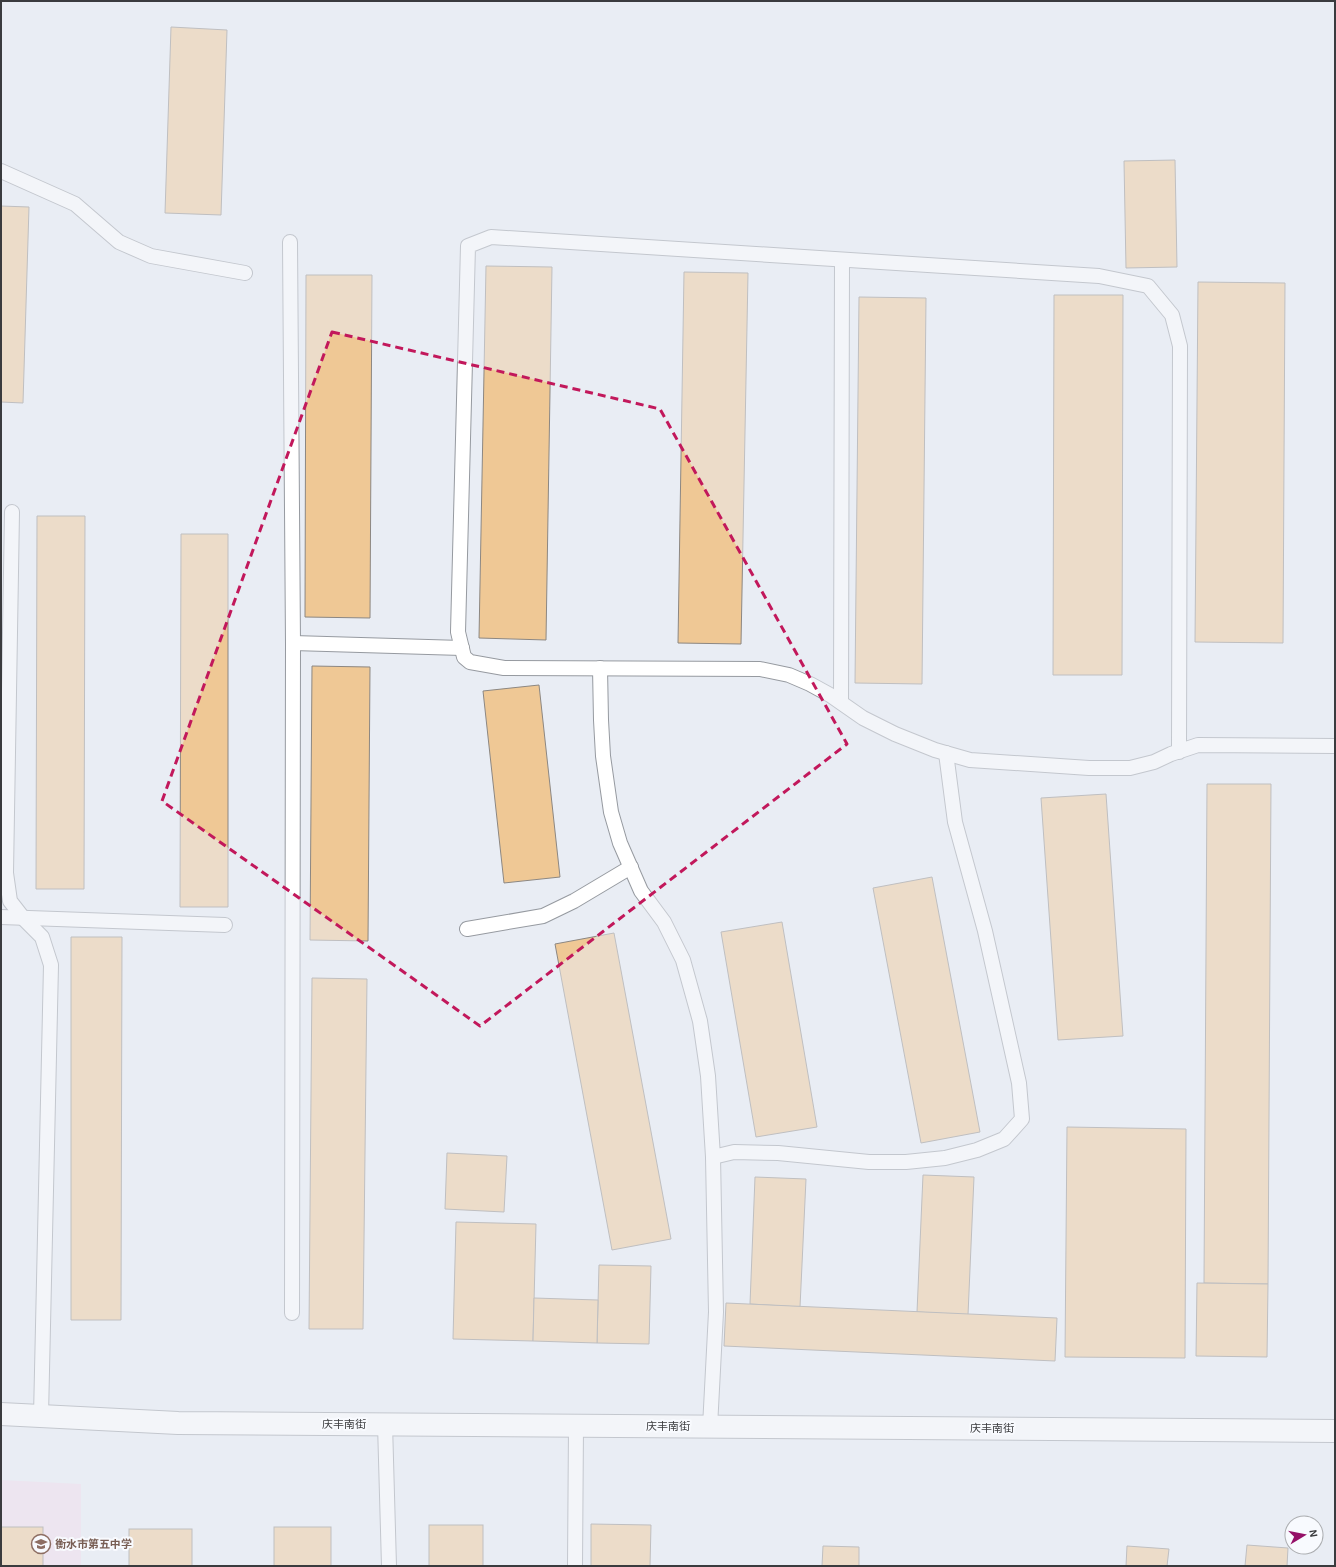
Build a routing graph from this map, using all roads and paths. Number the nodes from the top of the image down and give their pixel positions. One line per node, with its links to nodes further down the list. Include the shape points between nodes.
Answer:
1 (1, 171): 4 (lane, via 74,204 119,242 151,256)
2 (290, 242): 6 (lane)
3 (842, 260): 7 (lane, via 491,237 468,246 458,632); 9 (lane); 11 (lane, via 1099,276 1148,286 1172,315 1180,346)
4 (245, 273)
5 (12, 512): 15 (lane, via 6,872 10,901)
6 (293, 643): 7 (lane); 19 (lane)
7 (462, 648): 8 (lane, via 464,657 475,664 504,668)
8 (600, 668): 9 (lane, via 760,669 788,675); 13 (lane, via 606,784 620,843)
9 (841, 702): 12 (lane, via 863,718 895,734)
10 (1335, 746): 11 (lane, via 1198,745)
11 (1179, 752): 12 (lane, via 1130,768 1089,768 970,760)
12 (946, 753): 18 (lane, via 955,822 985,931 1019,1083 1022,1119 1004,1139 977,1150 945,1158 869,1162 778,1153 734,1152)
13 (631, 867): 17 (lane, via 544,916); 18 (lane, via 641,891 664,922 683,960 698,1013 708,1076)
14 (1, 917): 15 (lane)
15 (24, 918): 16 (lane); 21 (lane, via 42,937 52,965)
16 (225, 925)
17 (467, 928)
18 (712, 1157): 24 (lane, via 716,1312)
19 (292, 1313)
20 (1, 1414): 21 (street, 庆丰南街)
21 (41, 1416): 22 (street, 庆丰南街, via 178,1423)
22 (385, 1424): 23 (street, 庆丰南街); 26 (lane)
23 (576, 1426): 24 (street, 庆丰南街); 27 (lane)
24 (710, 1427): 25 (street, 庆丰南街)
25 (1335, 1431)
26 (389, 1566)
27 (575, 1566)

